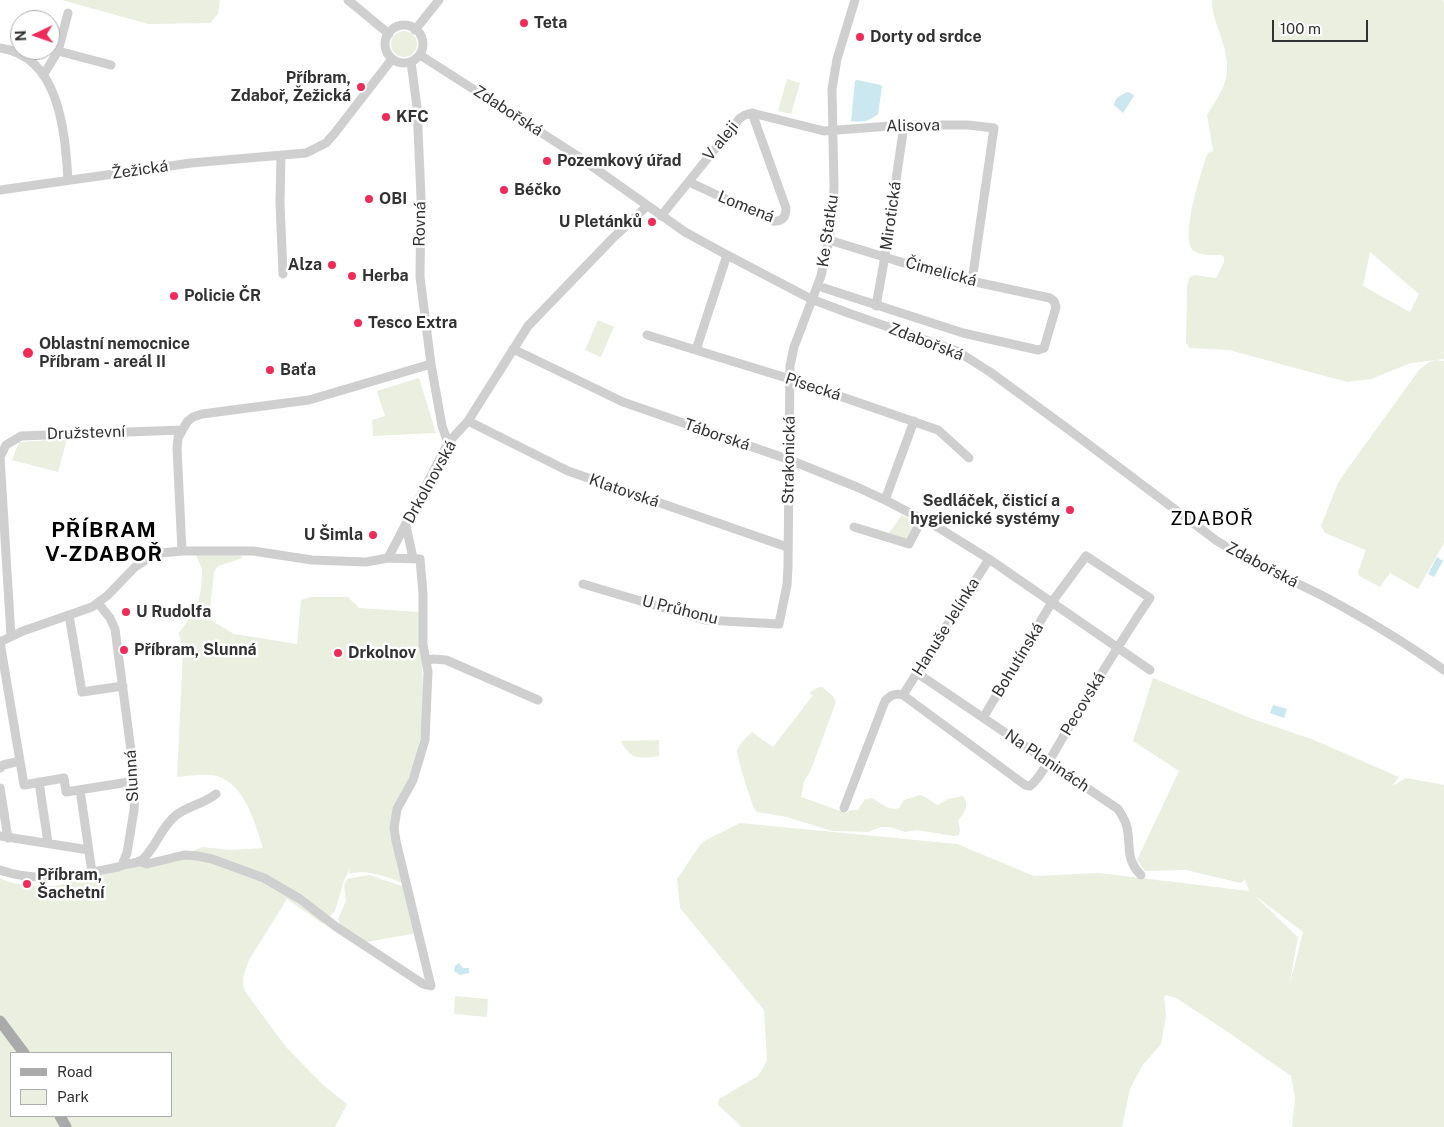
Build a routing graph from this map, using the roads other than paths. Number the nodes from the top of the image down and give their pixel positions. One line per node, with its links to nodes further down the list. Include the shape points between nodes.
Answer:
1 (348, 0): 6 (street)
2 (439, 0): 5 (street)
3 (855, 0): 18 (street, Ke Statku, via 836,65 832,89)
4 (68, 13): 7 (street)
5 (415, 30): 6 (street, via 399,26); 10 (street, via 422,40)
6 (389, 34): 11 (street, via 385,45)
7 (60, 43)
8 (0, 48): 15 (street, via 20,54)
9 (60, 52): 14 (street)
10 (420, 55): 13 (street); 23 (street, Zdabořská, via 576,155)
11 (392, 59): 13 (street, via 399,63); 19 (street, Žežická, via 326,143 306,152)
12 (53, 60): 15 (street)
13 (411, 62): 37 (street, Rovná, via 417,107 421,197 420,277)
14 (111, 65)
15 (44, 74): 20 (street, via 63,120)
16 (752, 113): 18 (street, V aleji); 21 (street, V aleji, via 740,118); 21 (street, Lomená, via 786,208 783,219 773,221)
17 (904, 125): 18 (street, Alisova); 27 (street, Mirotická); 29 (street, Alisova, via 994,128)
18 (833, 131): 25 (street, Ke Statku, via 834,194)
19 (281, 155): 20 (street, Žežická, via 230,158); 28 (street)
20 (68, 180): 22 (street, Žežická)
21 (689, 182): 24 (street, V aleji)
22 (0, 190)
23 (647, 206): 24 (street, Zdabořská); 35 (street, Drkolnovská, via 528,326)
24 (661, 216): 26 (street, Zdabořská)
25 (829, 240): 27 (street, Čimelická); 31 (street, Ke Statku, via 821,276)
26 (727, 255): 31 (street, Zdabořská); 36 (street)
27 (885, 256): 29 (street, Čimelická); 33 (street, Mirotická)
28 (284, 274)
29 (972, 281): 32 (street, Čimelická)
30 (824, 288): 33 (street, Zdabořská)
31 (811, 299): 38 (street, Strakonická, via 794,347); 64 (street, Zdabořská, via 957,350 1217,542 1396,638)
32 (1054, 301): 33 (street, Zdabořská, via 1056,307 1044,348 1038,350 963,333)
33 (876, 306)
34 (647, 335): 36 (street, Písecká)
35 (513, 349): 39 (street, Drkolnovská); 44 (street, Táborská, via 622,402)
36 (696, 350): 38 (street, Písecká)
37 (431, 364): 41 (street, via 309,400 202,414 193,417); 42 (street, Rovná)
38 (790, 380): 40 (street, Písecká); 44 (street, Strakonická)
39 (468, 421): 42 (street, Drkolnovská); 49 (street, Klatovská, via 568,471)
40 (914, 421): 43 (street, Písecká, via 938,430); 45 (street)
41 (182, 430): 50 (street, via 177,448); 59 (street, Družstevní, via 21,436 6,445 0,457)
42 (448, 443): 47 (street, Drkolnovská)
43 (970, 458)
44 (790, 460): 45 (street, Táborská); 49 (street, Strakonická)
45 (885, 500): 46 (street, Táborská)
46 (922, 519): 48 (street, via 909,544); 53 (street, Táborská)
47 (406, 526): 51 (street, Drkolnovská); 52 (street)
48 (854, 527)
49 (787, 547): 58 (street, Strakonická, via 786,585)
50 (182, 551): 51 (street, via 253,551 312,560 375,561); 56 (street, via 160,553 144,560)
51 (388, 558): 52 (street)
52 (417, 558): 62 (street)
53 (989, 559): 55 (street, Táborská); 65 (street, Hanuše Jelínka)
54 (583, 584): 58 (street, U Průhonu, via 705,620)
55 (1052, 602): 61 (street, Táborská); 61 (street, via 1086,556 1150,598); 69 (street, Bohutínská)
56 (98, 603): 57 (street); 66 (street, Slunná, via 110,618 114,630)
57 (69, 615): 59 (street); 66 (street, via 82,692)
58 (779, 624)
59 (11, 636): 60 (street)
60 (0, 642): 70 (street)
61 (1117, 647): 63 (street, Táborská); 71 (street, Pecovská)
62 (427, 661): 68 (street, via 446,660); 82 (street, via 425,740 413,780 396,809 395,817 396,841 431,986 423,984 335,926 300,898 264,878 197,856 184,855 147,864)
63 (1150, 670)
64 (1444, 670)
65 (917, 673): 67 (street, Hanuše Jelínka); 69 (street, Na Planinách)
66 (123, 686): 73 (street, Slunná)
67 (903, 694): 71 (street, Pecovská, via 1025,785 1034,783); 78 (street, via 891,695 885,701)
68 (538, 700)
69 (983, 718): 71 (street, Na Planinách)
70 (20, 761): 72 (street); 74 (street, via 24,785)
71 (1048, 761): 86 (street, Na Planinách, via 1118,809 1127,828 1129,855)
72 (0, 768)
73 (135, 781): 76 (street); 83 (street, Slunná, via 134,810 127,854)
74 (39, 782): 76 (street, via 64,778 66,792); 80 (street)
75 (0, 788): 79 (street)
76 (80, 790): 81 (street)
77 (216, 794): 82 (street, via 175,816)
78 (844, 808)
79 (4, 837): 80 (street)
80 (48, 844): 81 (street)
81 (89, 850): 85 (street)
82 (140, 862): 83 (street)
83 (122, 865): 85 (street)
84 (0, 870): 85 (street, via 46,879)
85 (92, 872)
86 (1141, 875)
87 (0, 1021): 88 (main road)
88 (23, 1052)

